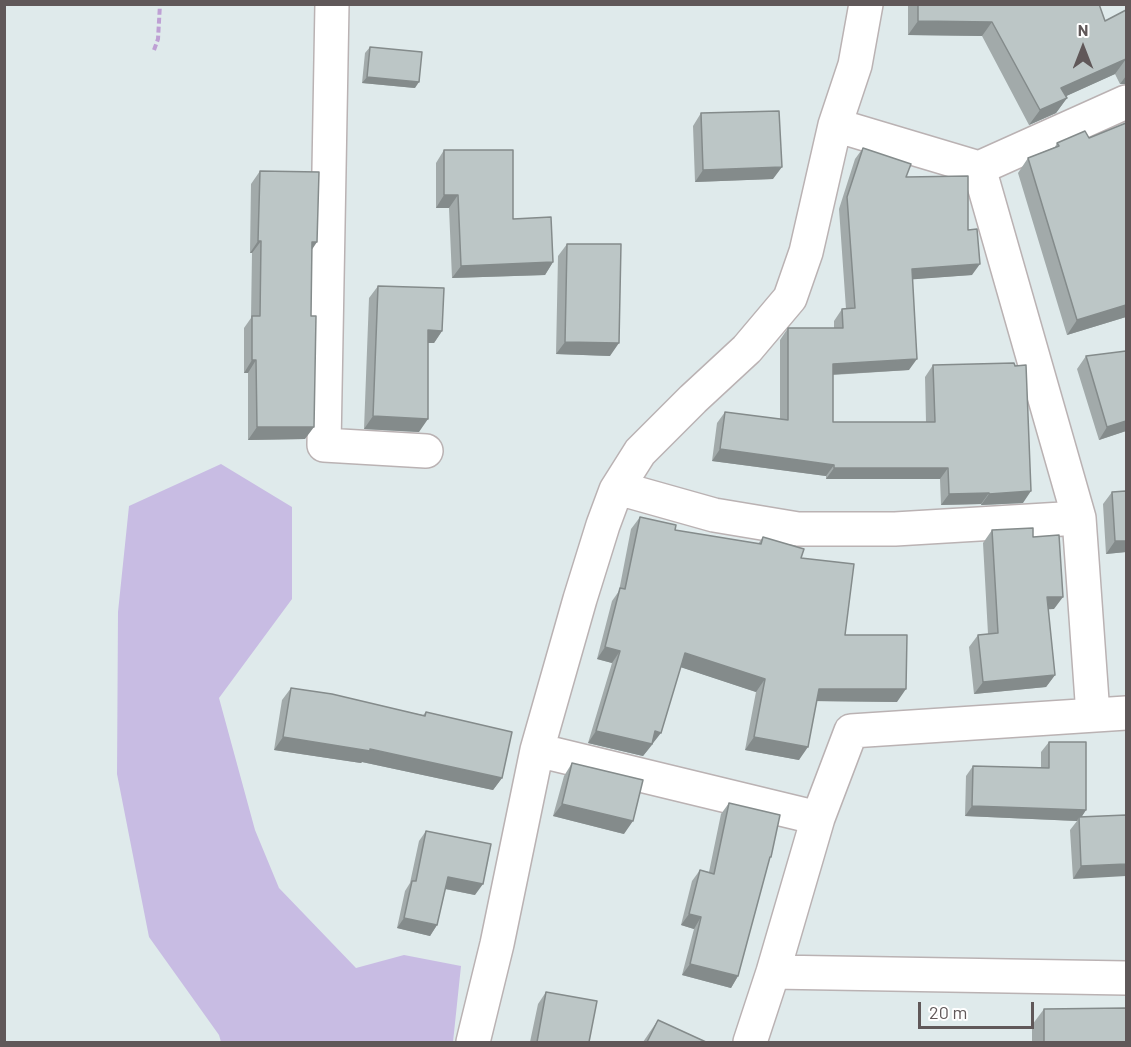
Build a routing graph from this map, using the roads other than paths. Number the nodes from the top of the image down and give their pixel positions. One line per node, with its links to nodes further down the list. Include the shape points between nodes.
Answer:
1 (332, 4): 6 (street, via 324,445)
2 (866, 4): 4 (street, via 855,64)
3 (1126, 102): 5 (street)
4 (836, 125): 5 (street); 7 (street, via 806,252 790,298 747,349 640,452)
5 (979, 168): 8 (street)
6 (426, 451)
7 (618, 488): 8 (street, via 714,515 798,529 895,529); 11 (street, via 590,567)
8 (1079, 518): 10 (street)
9 (1126, 713): 10 (street)
10 (1094, 715): 12 (street, via 851,731)
11 (537, 750): 12 (street); 15 (street)
12 (818, 818): 13 (street)
13 (773, 972): 14 (street); 16 (street)
14 (1126, 978)
15 (473, 1042)
16 (750, 1042)

